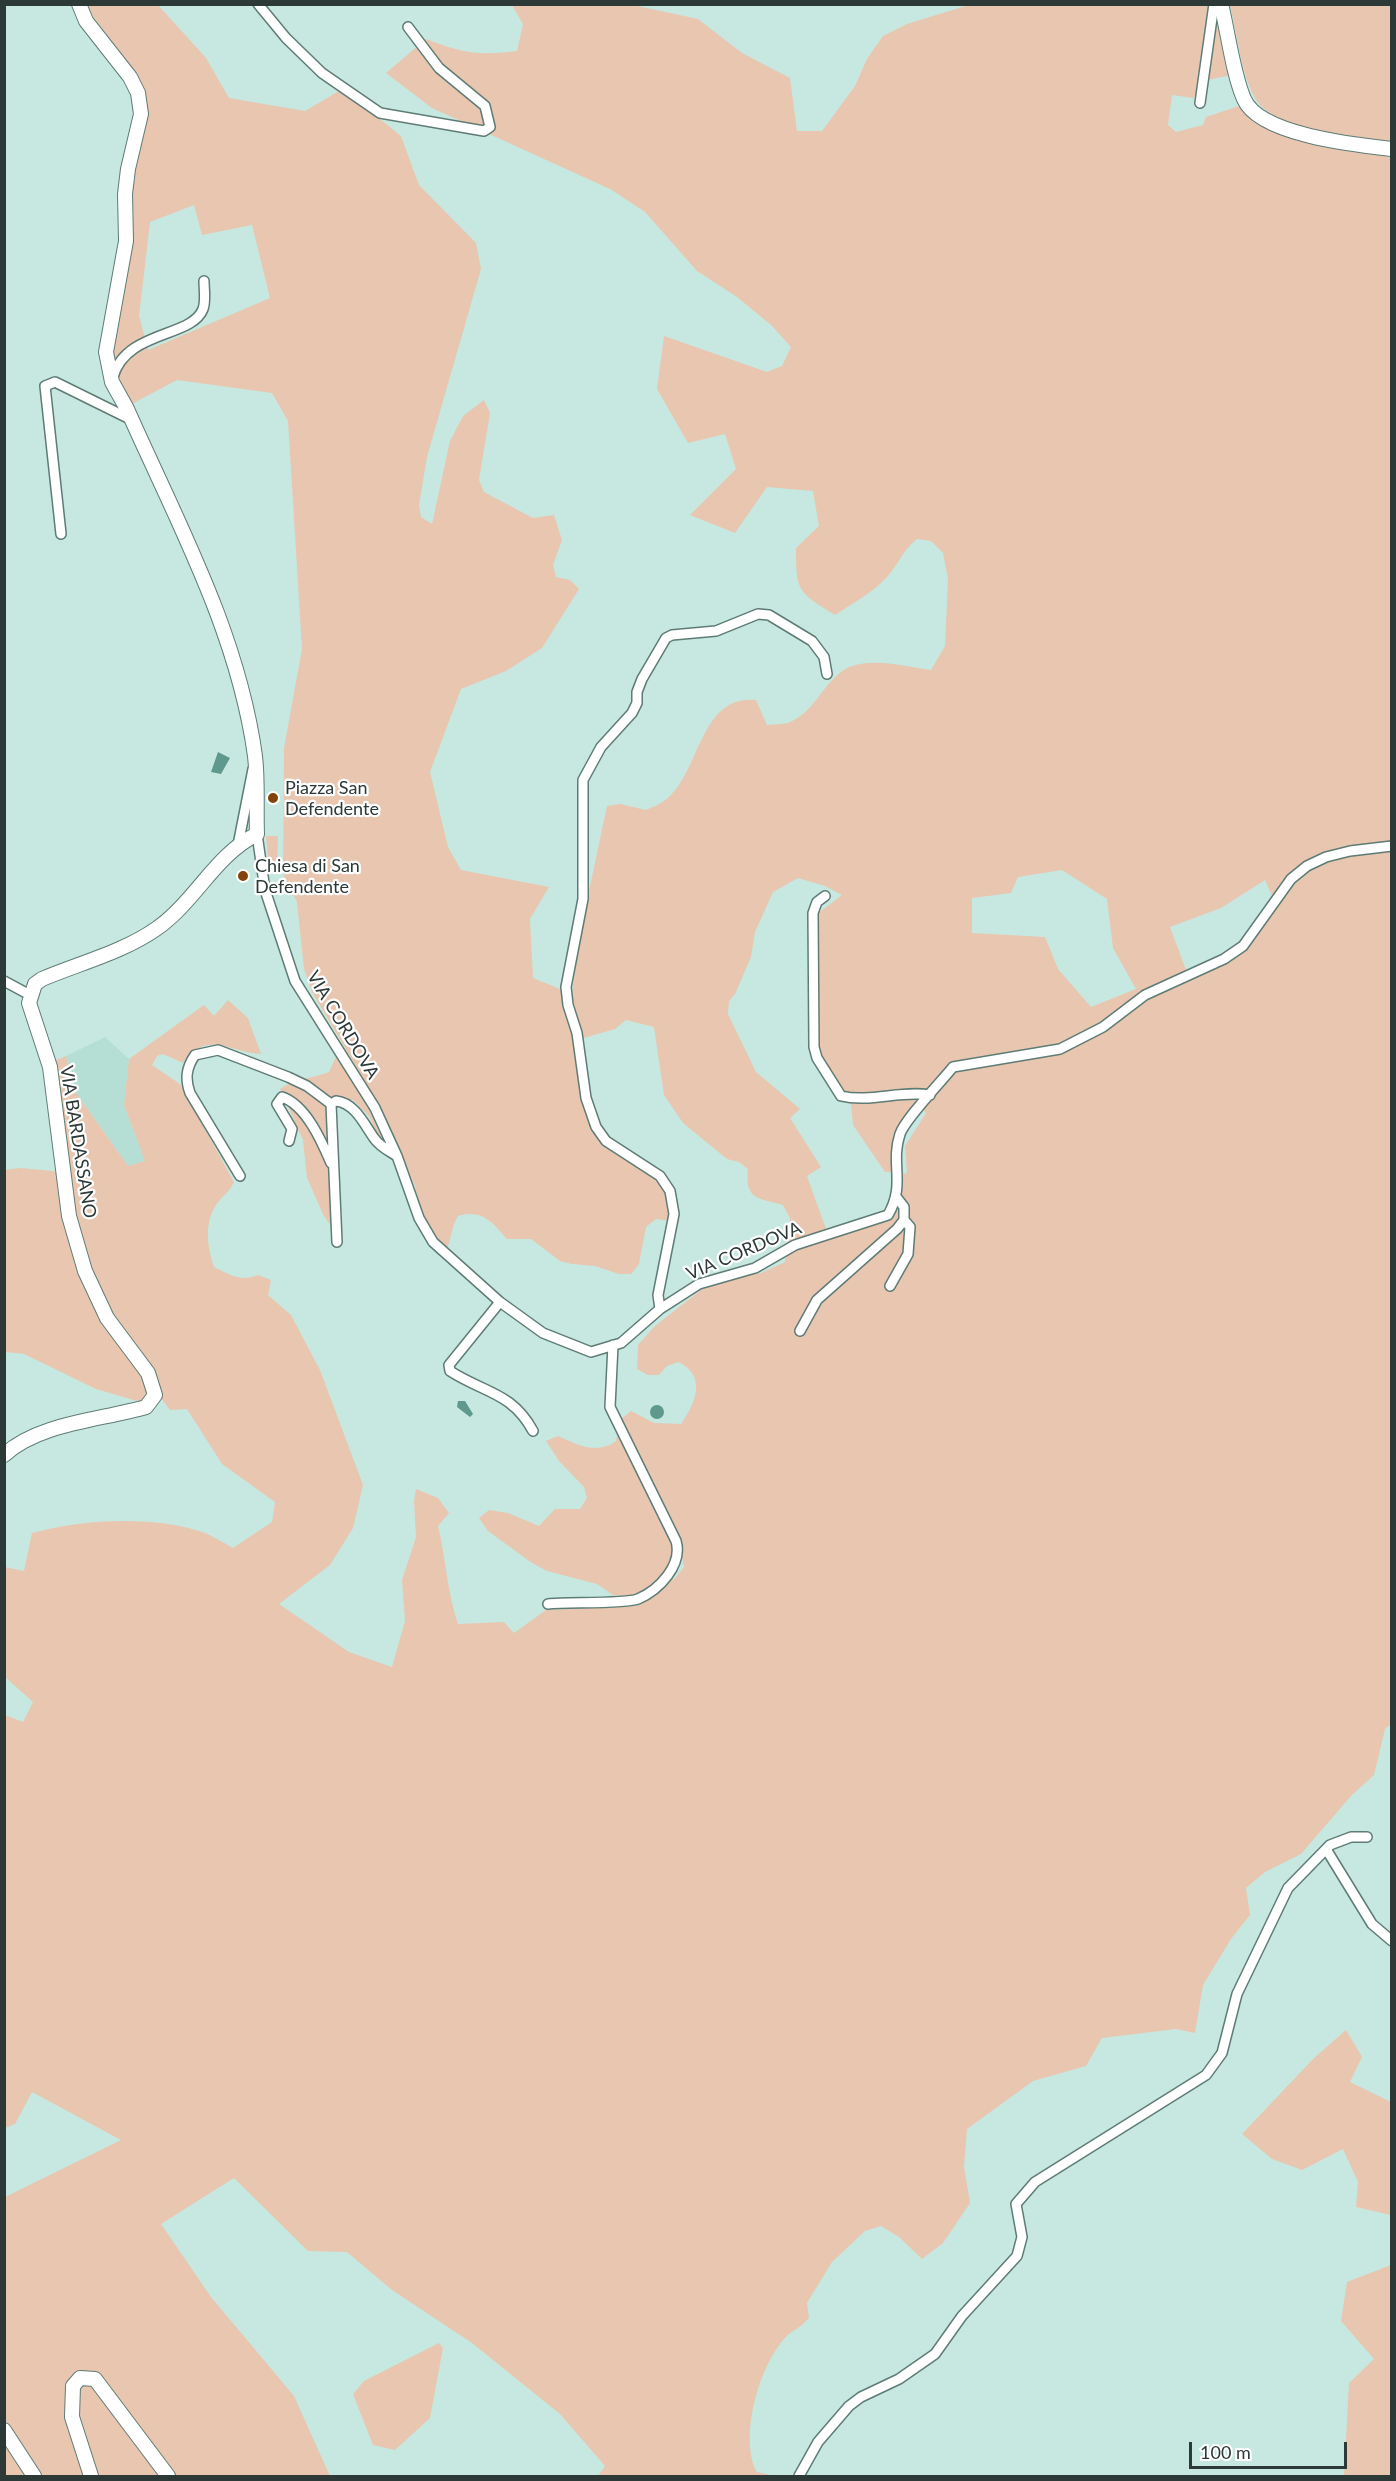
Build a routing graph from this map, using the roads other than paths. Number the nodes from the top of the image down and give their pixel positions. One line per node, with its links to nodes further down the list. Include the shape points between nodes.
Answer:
1 (79, 4): 9 (street, via 86,21 130,77 138,93 141,114 128,169 126,241 106,352)
2 (258, 4): 5 (street, via 322,73 380,113 484,131 490,127 485,106 439,68)
3 (1214, 4): 6 (street)
4 (1221, 4): 7 (street, via 1244,100 1257,115 1315,139)
5 (408, 27)
6 (1200, 103)
7 (1392, 150)
8 (204, 281): 9 (street, via 204,306 197,317 137,346 116,366)
9 (112, 382): 10 (street)
10 (132, 420): 11 (street, via 55,382 45,386); 13 (street, via 213,598 242,689)
11 (61, 534)
12 (827, 674): 31 (street, via 824,657 812,641 769,615 758,614 716,631 672,635 666,638 642,680 632,713 601,747 583,780 583,899 566,987 568,1005 577,1033 588,1109 596,1127 606,1142 660,1176 670,1191 674,1214 658,1295)
13 (255, 758): 14 (street); 15 (street)
14 (257, 834): 15 (street); 23 (street, VIA CORDOVA, via 265,890 295,981 375,1108)
15 (238, 845): 19 (street, via 157,929 117,950 42,979)
16 (1392, 846): 20 (street, via 1350,851 1307,866 1292,879 1244,946 1224,959 1145,995 1103,1027 1060,1049 952,1067)
17 (825, 896): 20 (street, via 817,902 813,913 813,1034 817,1058 841,1096 911,1092)
18 (4, 981): 19 (street)
19 (30, 995): 35 (street, VIA BARDASSANO, via 33,1019 50,1067 69,1216 85,1271 108,1318 148,1373 155,1395 146,1407 44,1432 19,1441)
20 (930, 1095): 26 (street, via 900,1132)
21 (332, 1104): 23 (street, via 342,1101 369,1126 382,1147); 24 (street); 25 (street, via 307,1086 218,1050 195,1055 188,1065 186,1081 190,1094)
22 (289, 1142): 24 (street, via 292,1130 277,1104 282,1097 293,1102 309,1123)
23 (397, 1156): 30 (street, VIA CORDOVA, via 419,1218 433,1242)
24 (333, 1168): 28 (street)
25 (240, 1176)
26 (897, 1198): 27 (street, via 904,1207); 31 (street, VIA CORDOVA, via 888,1215 795,1245 755,1268 699,1284)
27 (903, 1220): 29 (street, via 910,1227 908,1254); 32 (street, via 871,1255 817,1300)
28 (337, 1242)
29 (890, 1286)
30 (500, 1302): 33 (street, VIA CORDOVA, via 543,1333 591,1352); 34 (street, via 449,1365 450,1371 513,1404 523,1412)
31 (660, 1309): 33 (street, VIA CORDOVA, via 621,1343)
32 (800, 1330)
33 (613, 1345): 36 (street, via 610,1407 676,1541 677,1562 637,1600)
34 (533, 1431)
35 (4, 1455)
36 (548, 1604)
37 (1367, 1837): 38 (street, via 1351,1837)
38 (1326, 1849): 39 (street, via 1372,1924); 44 (street, via 1288,1888 1237,1994 1222,2053 1206,2075 1035,2182 1016,2204 1022,2237 1017,2256 962,2316 935,2355 849,2406 818,2442)
39 (1392, 1941)
40 (4, 2430): 41 (street)
41 (34, 2476)
42 (91, 2476): 43 (street, via 72,2417 73,2386 80,2378 95,2379)
43 (168, 2476)
44 (799, 2476)

